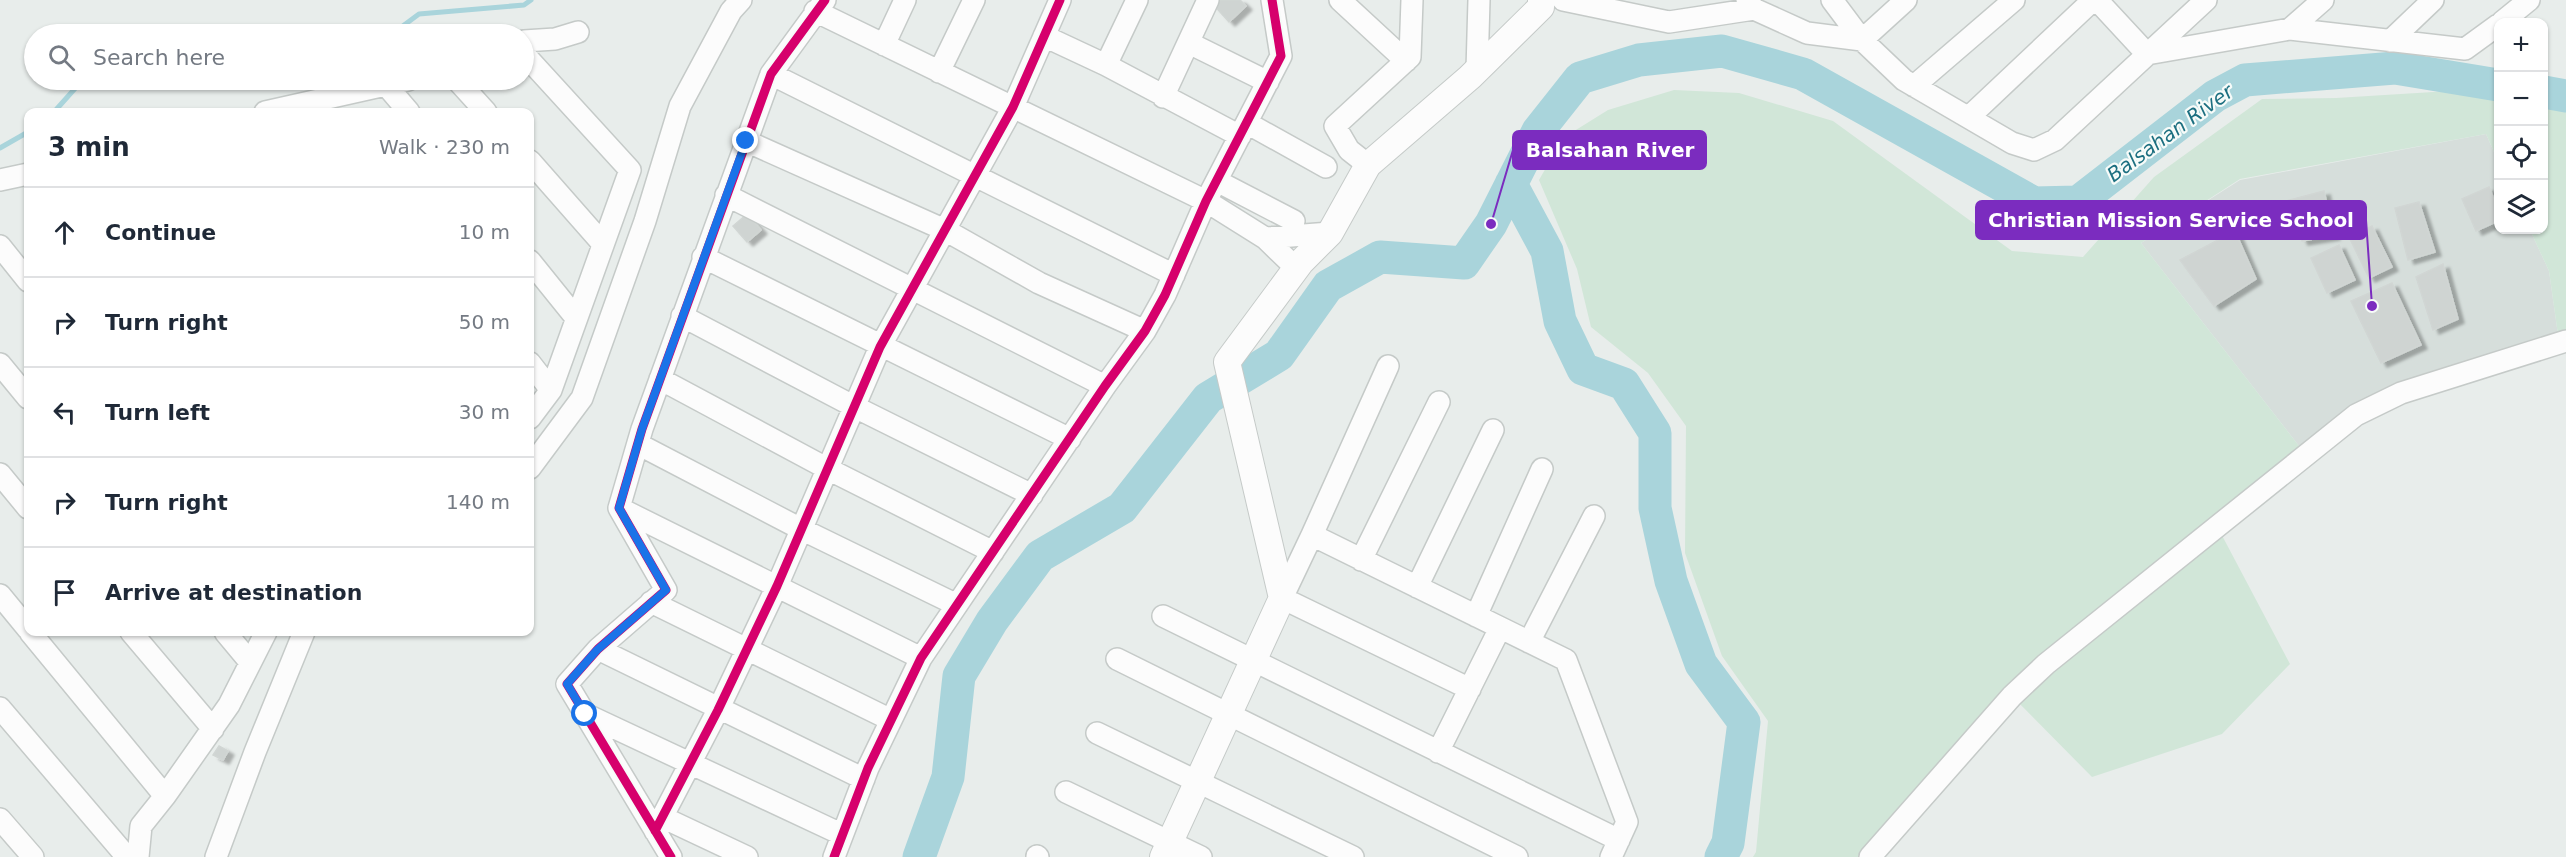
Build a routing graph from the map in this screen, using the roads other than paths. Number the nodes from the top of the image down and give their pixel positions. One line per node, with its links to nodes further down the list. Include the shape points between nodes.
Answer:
1 (741, 0): 93 (street, via 731,11 680,106 645,220 582,398)
2 (904, 0): 32 (street)
3 (974, 0): 38 (street)
4 (1060, 0): 27 (street)
5 (1137, 0): 36 (street)
6 (1208, 0): 31 (street)
7 (1272, 0): 40 (street, via 1281,56)
8 (1340, 0): 34 (street)
9 (1412, 0): 34 (street, via 1410,57)
10 (1479, 0): 37 (street)
11 (1541, 0): 37 (street, via 1541,7)
12 (1563, 0): 21 (street, via 1669,22)
13 (1832, 0): 28 (street)
14 (1906, 0): 28 (street)
15 (2014, 0): 41 (street)
16 (2095, 0): 33 (street); 51 (street)
17 (2323, 0): 25 (street)
18 (2433, 0): 30 (street)
19 (2529, 0): 23 (street)
20 (2196, 3): 33 (street)
21 (1751, 4): 28 (street, via 1807,33)
22 (820, 5): 32 (street); 39 (street)
23 (2507, 18)
24 (2494, 28): 30 (street, via 2465,49)
25 (2290, 30): 30 (street); 33 (street)
26 (578, 33): 29 (street)
27 (1044, 36): 36 (street); 47 (street)
28 (1862, 39): 41 (street)
29 (534, 40)
30 (2391, 41)
31 (1189, 43): 40 (street); 45 (street)
32 (884, 45): 38 (street)
33 (2147, 54): 51 (street, via 2055,140 2034,150 2012,143)
34 (1406, 61): 54 (street, via 1335,126 1349,150)
35 (534, 65): 67 (street, via 630,170)
36 (1106, 65): 45 (street)
37 (1477, 70): 54 (street)
38 (939, 72): 47 (street)
39 (771, 74): 53 (street); 58 (street)
40 (1268, 82): 52 (street)
41 (1914, 86): 51 (street)
42 (371, 90): 46 (street)
43 (390, 90): 49 (street)
44 (466, 90): 50 (street)
45 (1163, 97): 52 (street)
46 (324, 106): 48 (street)
47 (1013, 107): 58 (street); 62 (street)
48 (305, 108)
49 (406, 108)
50 (482, 108)
51 (1969, 117)
52 (1244, 130): 56 (street); 60 (street)
53 (746, 141): 61 (street); 64 (street)
54 (1368, 165): 65 (street)
55 (534, 166): 67 (street)
56 (1326, 167)
57 (24, 175): 59 (street)
58 (975, 176): 64 (street); 72 (street)
59 (0, 180)
60 (1217, 181): 62 (street); 63 (street)
61 (726, 195): 69 (street); 74 (street)
62 (1206, 201): 66 (street); 72 (street)
63 (1294, 221)
64 (945, 230): 74 (street); 77 (street, via 1039,283)
65 (1330, 233): 66 (street); 71 (street)
66 (1265, 238): 71 (street)
67 (603, 244): 76 (street)
68 (0, 246): 73 (street)
69 (703, 257): 75 (street); 79 (street)
70 (534, 266): 76 (street)
71 (1296, 268): 108 (street, via 1227,362)
72 (1174, 275): 77 (street)
73 (24, 276)
74 (913, 289): 79 (street); 84 (street)
75 (682, 316): 83 (street); 88 (street)
76 (576, 318): 85 (street)
77 (1145, 331): 84 (street)
78 (2566, 341): 156 (street, via 2401,393 2356,414 2046,664 2012,696)
79 (880, 347): 88 (street); 91 (street)
80 (0, 364): 86 (street)
81 (1388, 366): 102 (street)
82 (534, 368): 85 (street)
83 (660, 380): 92 (street); 94 (street)
84 (1105, 386): 91 (street)
85 (551, 390): 89 (street)
86 (24, 393)
87 (1439, 402): 104 (street)
88 (855, 407): 94 (street); 97 (street)
89 (534, 413)
90 (1493, 430): 106 (street)
91 (1070, 439): 97 (street)
92 (638, 444): 99 (street); 101 (street)
93 (534, 463)
94 (828, 469): 101 (street); 103 (street)
95 (1542, 469): 112 (street)
96 (0, 474): 98 (street)
97 (1032, 495): 103 (street)
98 (24, 503)
99 (619, 508): 105 (street); 109 (street, via 666,590)
100 (1594, 516): 120 (street)
101 (801, 529): 105 (street); 110 (street)
102 (1312, 535): 104 (street); 108 (street)
103 (993, 552): 110 (street)
104 (1361, 560): 106 (street)
105 (777, 586): 121 (street); 123 (street)
106 (1417, 587): 112 (street)
107 (0, 595): 113 (street)
108 (1282, 598): 126 (street); 127 (street)
109 (651, 602): 121 (street); 122 (street)
110 (957, 605): 123 (street)
111 (1163, 616): 126 (street)
112 (1476, 616): 114 (street)
113 (24, 624)
114 (1500, 628): 120 (street); 127 (street)
115 (34, 636): 140 (street)
116 (134, 636): 133 (street)
117 (228, 636): 125 (street)
118 (264, 636): 125 (street)
119 (302, 636): 149 (street)
120 (1529, 642): 144 (street, via 1566,660 1627,822)
121 (747, 649): 129 (street); 132 (street)
122 (597, 650): 129 (street); 130 (street, via 567,684)
123 (921, 658): 132 (street)
124 (1117, 659): 131 (street)
125 (250, 662): 133 (street)
126 (1252, 662): 131 (street); 135 (street)
127 (1470, 689): 135 (street)
128 (0, 708): 147 (street)
129 (718, 710): 136 (street); 137 (street)
130 (585, 714): 136 (street); 142 (street)
131 (1227, 715): 138 (street); 155 (street)
132 (891, 720): 137 (street)
133 (213, 729): 140 (street)
134 (1097, 733): 138 (street)
135 (1438, 752): 144 (street)
136 (690, 765): 142 (street); 143 (street)
137 (864, 779): 143 (street)
138 (1198, 781): 145 (street); 154 (street)
139 (1066, 792): 145 (street)
140 (165, 796): 148 (street, via 141,826)
141 (0, 819): 146 (street)
142 (659, 824): 150 (street); 151 (street)
143 (841, 834): 152 (street)
144 (1615, 849)
145 (1166, 850): 153 (street)
146 (33, 857)
147 (127, 857)
148 (138, 857)
149 (216, 857)
150 (671, 857)
151 (747, 857)
152 (834, 857)
153 (1201, 857)
154 (1353, 857)
155 (1517, 857)
156 (1870, 857)

